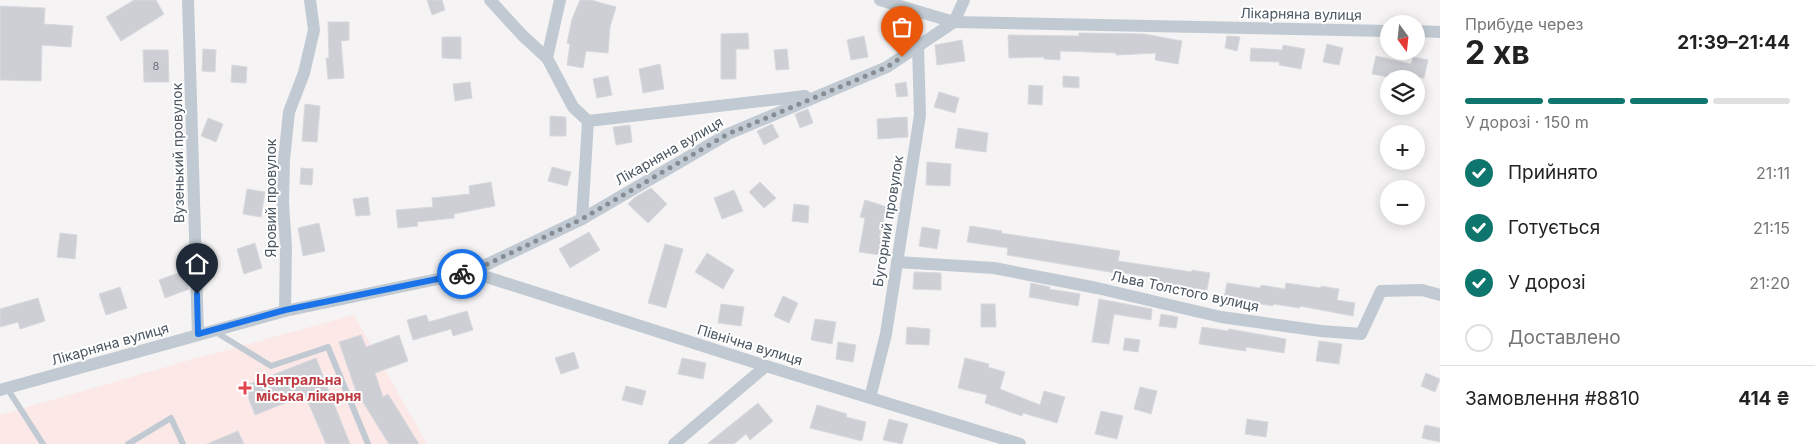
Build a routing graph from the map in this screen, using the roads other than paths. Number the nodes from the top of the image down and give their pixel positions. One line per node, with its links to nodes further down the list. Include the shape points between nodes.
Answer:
1 (188, 0): 21 (street, Вузенький провулок)
2 (310, 0): 19 (street, Яровий провулок, via 314,30 304,73 289,112 284,160)
3 (490, 0): 12 (street)
4 (560, 0): 12 (street)
5 (880, 0): 7 (street)
6 (964, 0): 7 (street)
7 (954, 22): 8 (street, Лікарняна вулиця); 11 (street, Лікарняна вулиця)
8 (1380, 31)
9 (1425, 31): 10 (street)
10 (1440, 32)
11 (918, 47): 13 (street, Лікарняна вулиця, via 887,67); 16 (street, Бугорний провулок, via 920,115)
12 (547, 58): 14 (street, via 573,108)
13 (818, 95): 14 (street); 15 (street, Лікарняна вулиця, via 728,134)
14 (588, 122): 15 (street)
15 (582, 219): 17 (street, Лікарняна вулиця)
16 (897, 262): 18 (street, Льва Толстого вулиця, via 994,268 1221,317 1361,334 1381,291 1422,290); 24 (street, Бугорний провулок, via 886,334)
17 (471, 272): 19 (street, Лікарняна вулиця); 22 (street, Північна вулиця)
18 (1440, 295)
19 (285, 310): 20 (street, Лікарняна вулиця)
20 (213, 331): 21 (street, Лікарняна вулиця); 28 (lane, via 271,366 328,347)
21 (198, 334): 23 (street, Лікарняна вулиця)
22 (766, 366): 24 (street, Північна вулиця); 29 (street)
23 (3, 389): 25 (lane)
24 (870, 398): 30 (street, Північна вулиця)
25 (43, 444)
26 (128, 444): 27 (lane, via 171,418)
27 (183, 444)
28 (368, 444)
29 (674, 444)
30 (1020, 444)

